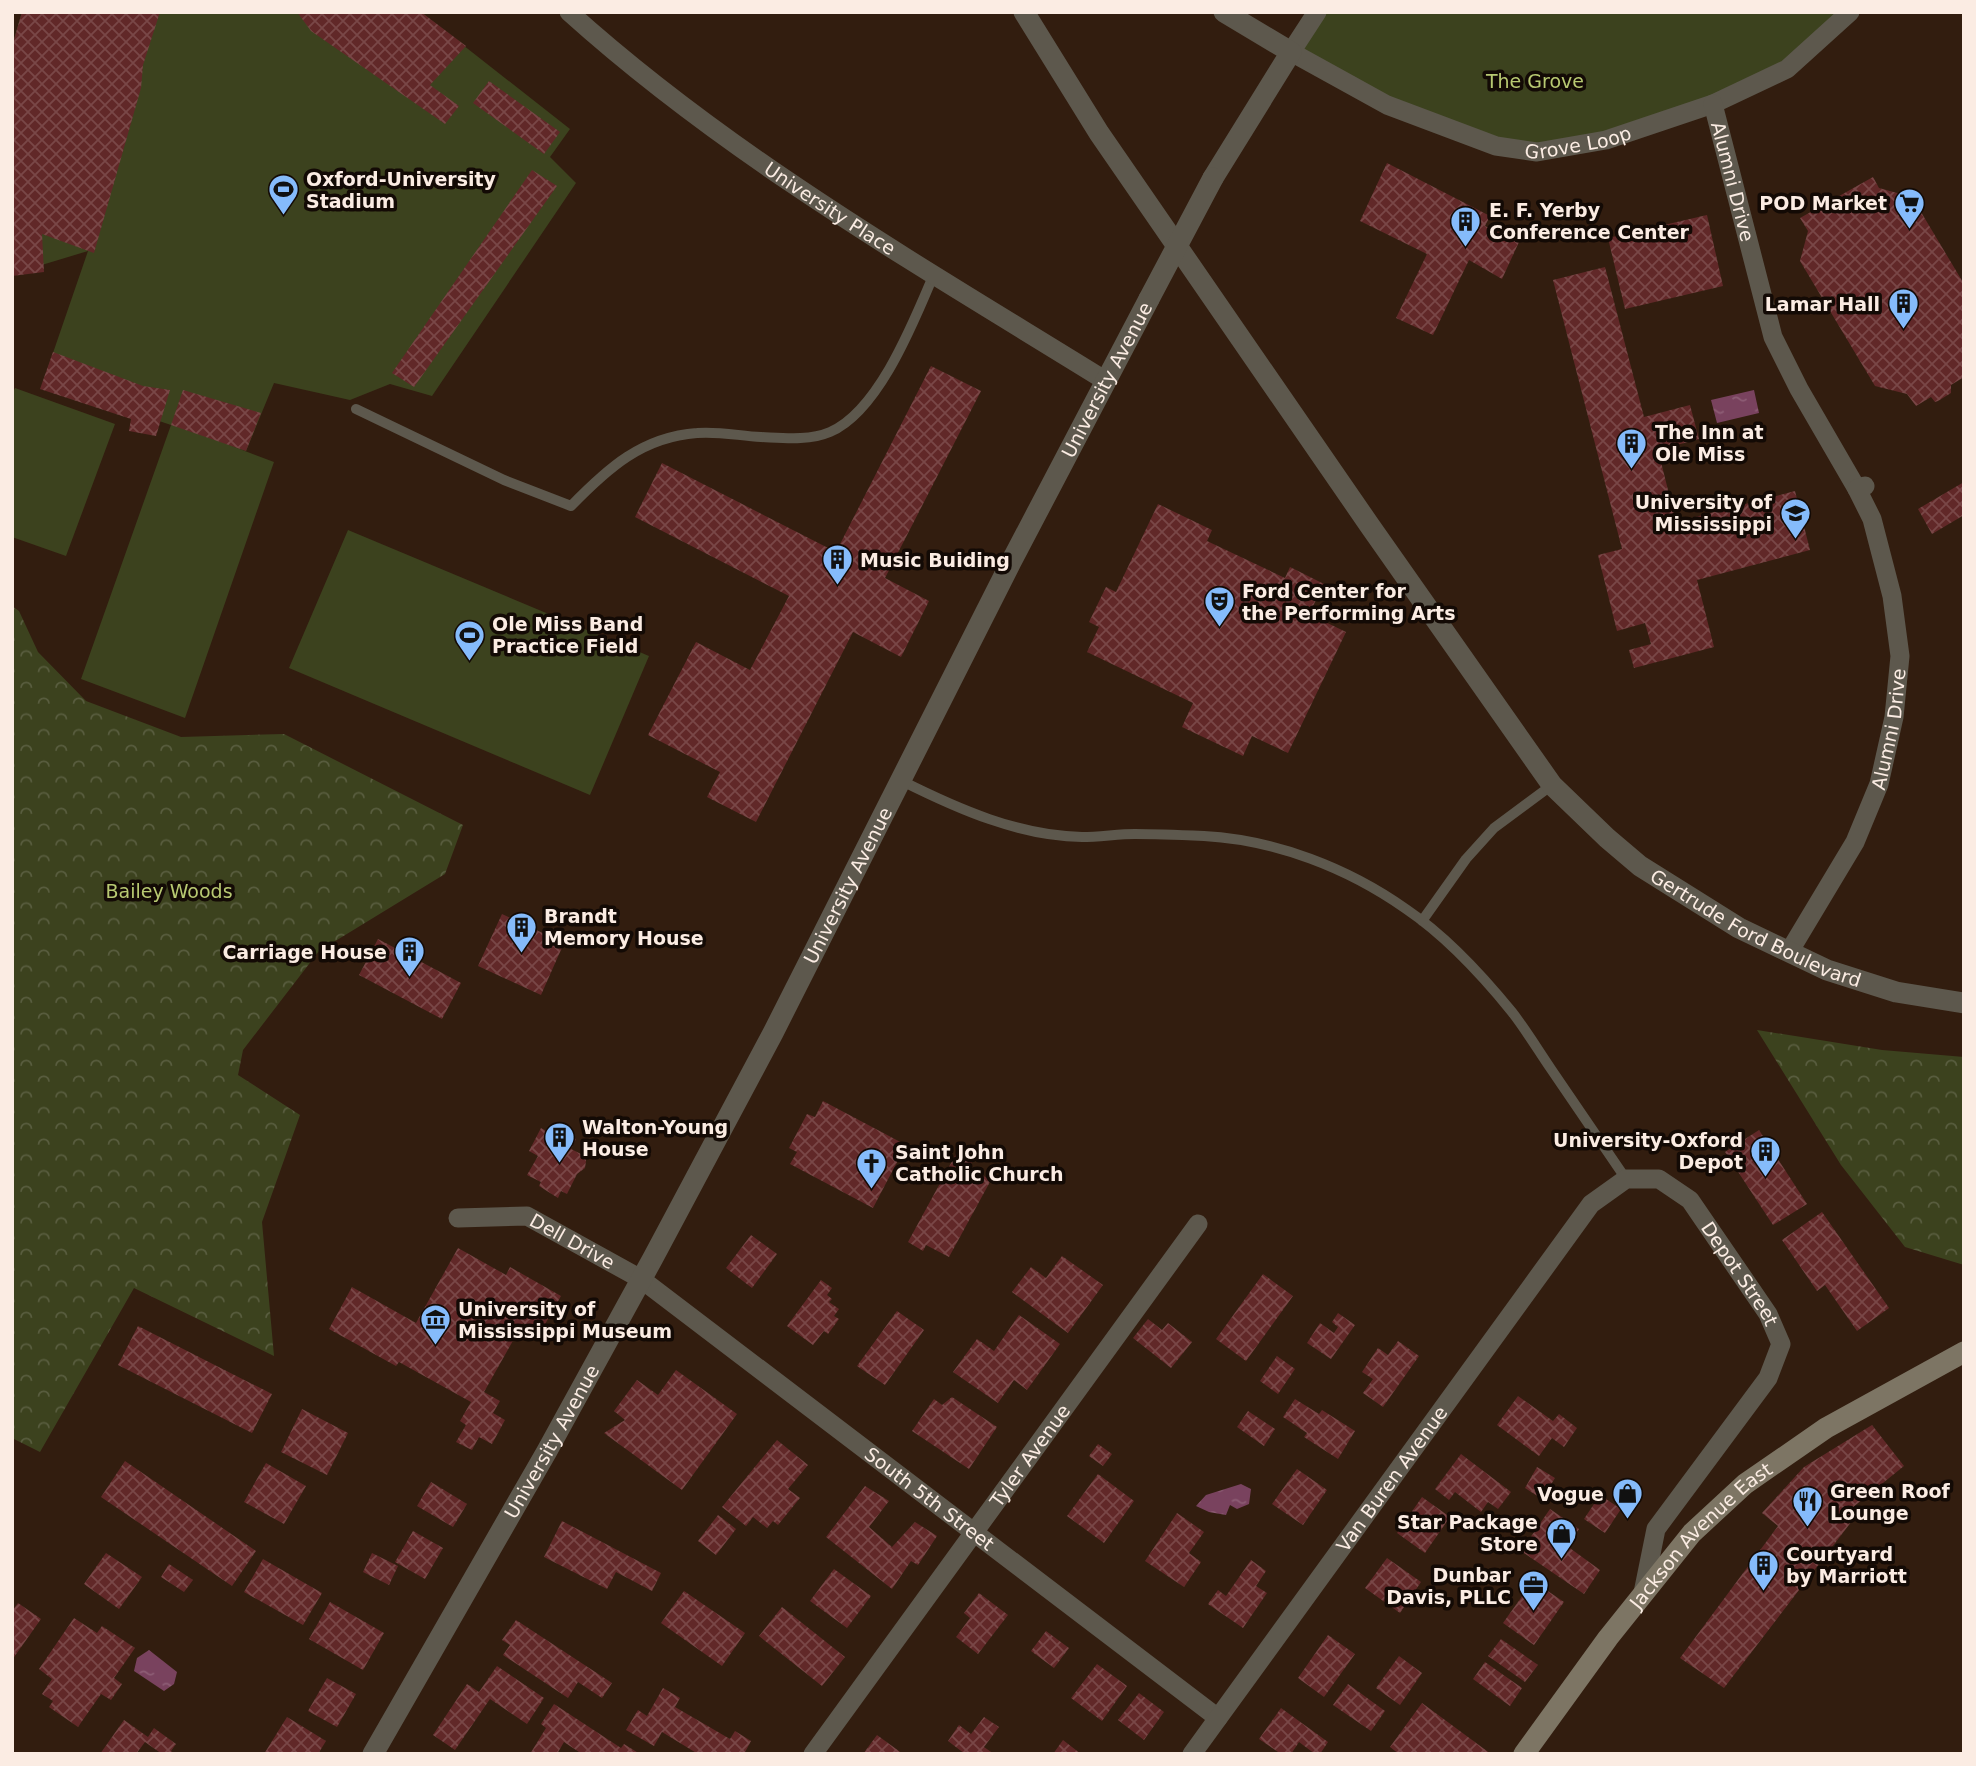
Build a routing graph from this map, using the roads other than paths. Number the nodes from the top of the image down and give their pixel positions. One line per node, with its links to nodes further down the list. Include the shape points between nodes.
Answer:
1 (569, 12): 8 (street, University Place, via 690,112 805,193)
2 (1024, 12): 12 (street, Gertrude Ford Boulevard, via 1099,133)
3 (1224, 12): 6 (street)
4 (1317, 12): 6 (street, University Avenue)
5 (1850, 12): 7 (street, Grove Loop, via 1787,69)
6 (1291, 52): 7 (street, Grove Loop, via 1387,105 1496,146 1537,152 1606,140); 9 (street, University Avenue, bridge, via 1213,178)
7 (1713, 104): 14 (street, Alumni Drive, via 1773,337 1799,389 1861,488 1892,596 1900,656 1894,717 1879,785 1854,842)
8 (934, 274): 9 (street, University Place); 10 (lane, via 889,369 870,397 832,432 780,438 699,433 660,439 626,456 571,506 504,480)
9 (1107, 381): 11 (street, University Avenue, via 1010,562)
10 (356, 410)
11 (902, 780): 13 (lane, via 947,803 1035,831 1082,837 1207,836 1265,845 1318,861); 19 (street, University Avenue)
12 (1552, 785): 13 (lane, via 1494,828); 14 (street, Gertrude Ford Boulevard, via 1640,866 1720,918)
13 (1422, 921): 16 (lane, via 1513,1014)
14 (1789, 952): 15 (street, Gertrude Ford Boulevard, via 1827,970 1896,992)
15 (1964, 1003)
16 (1626, 1179): 22 (street, Depot Street, via 1659,1179 1690,1199 1768,1314 1781,1344 1768,1378 1656,1529); 23 (street, Van Buren Avenue, via 1591,1204)
17 (458, 1218): 19 (street, Dell Drive, via 527,1216)
18 (1198, 1224): 21 (street, Tyler Avenue)
19 (641, 1279): 21 (street, South 5th Street); 24 (street, University Avenue)
20 (1964, 1352): 22 (main road, Jackson Avenue East, via 1826,1428 1745,1484 1692,1533)
21 (974, 1532): 23 (street, South 5th Street); 25 (street, Tyler Avenue)
22 (1643, 1593): 27 (main road, Jackson Avenue East)
23 (1218, 1718): 26 (street, Van Buren Avenue)
24 (373, 1754)
25 (813, 1754)
26 (1192, 1754)
27 (1524, 1754)

